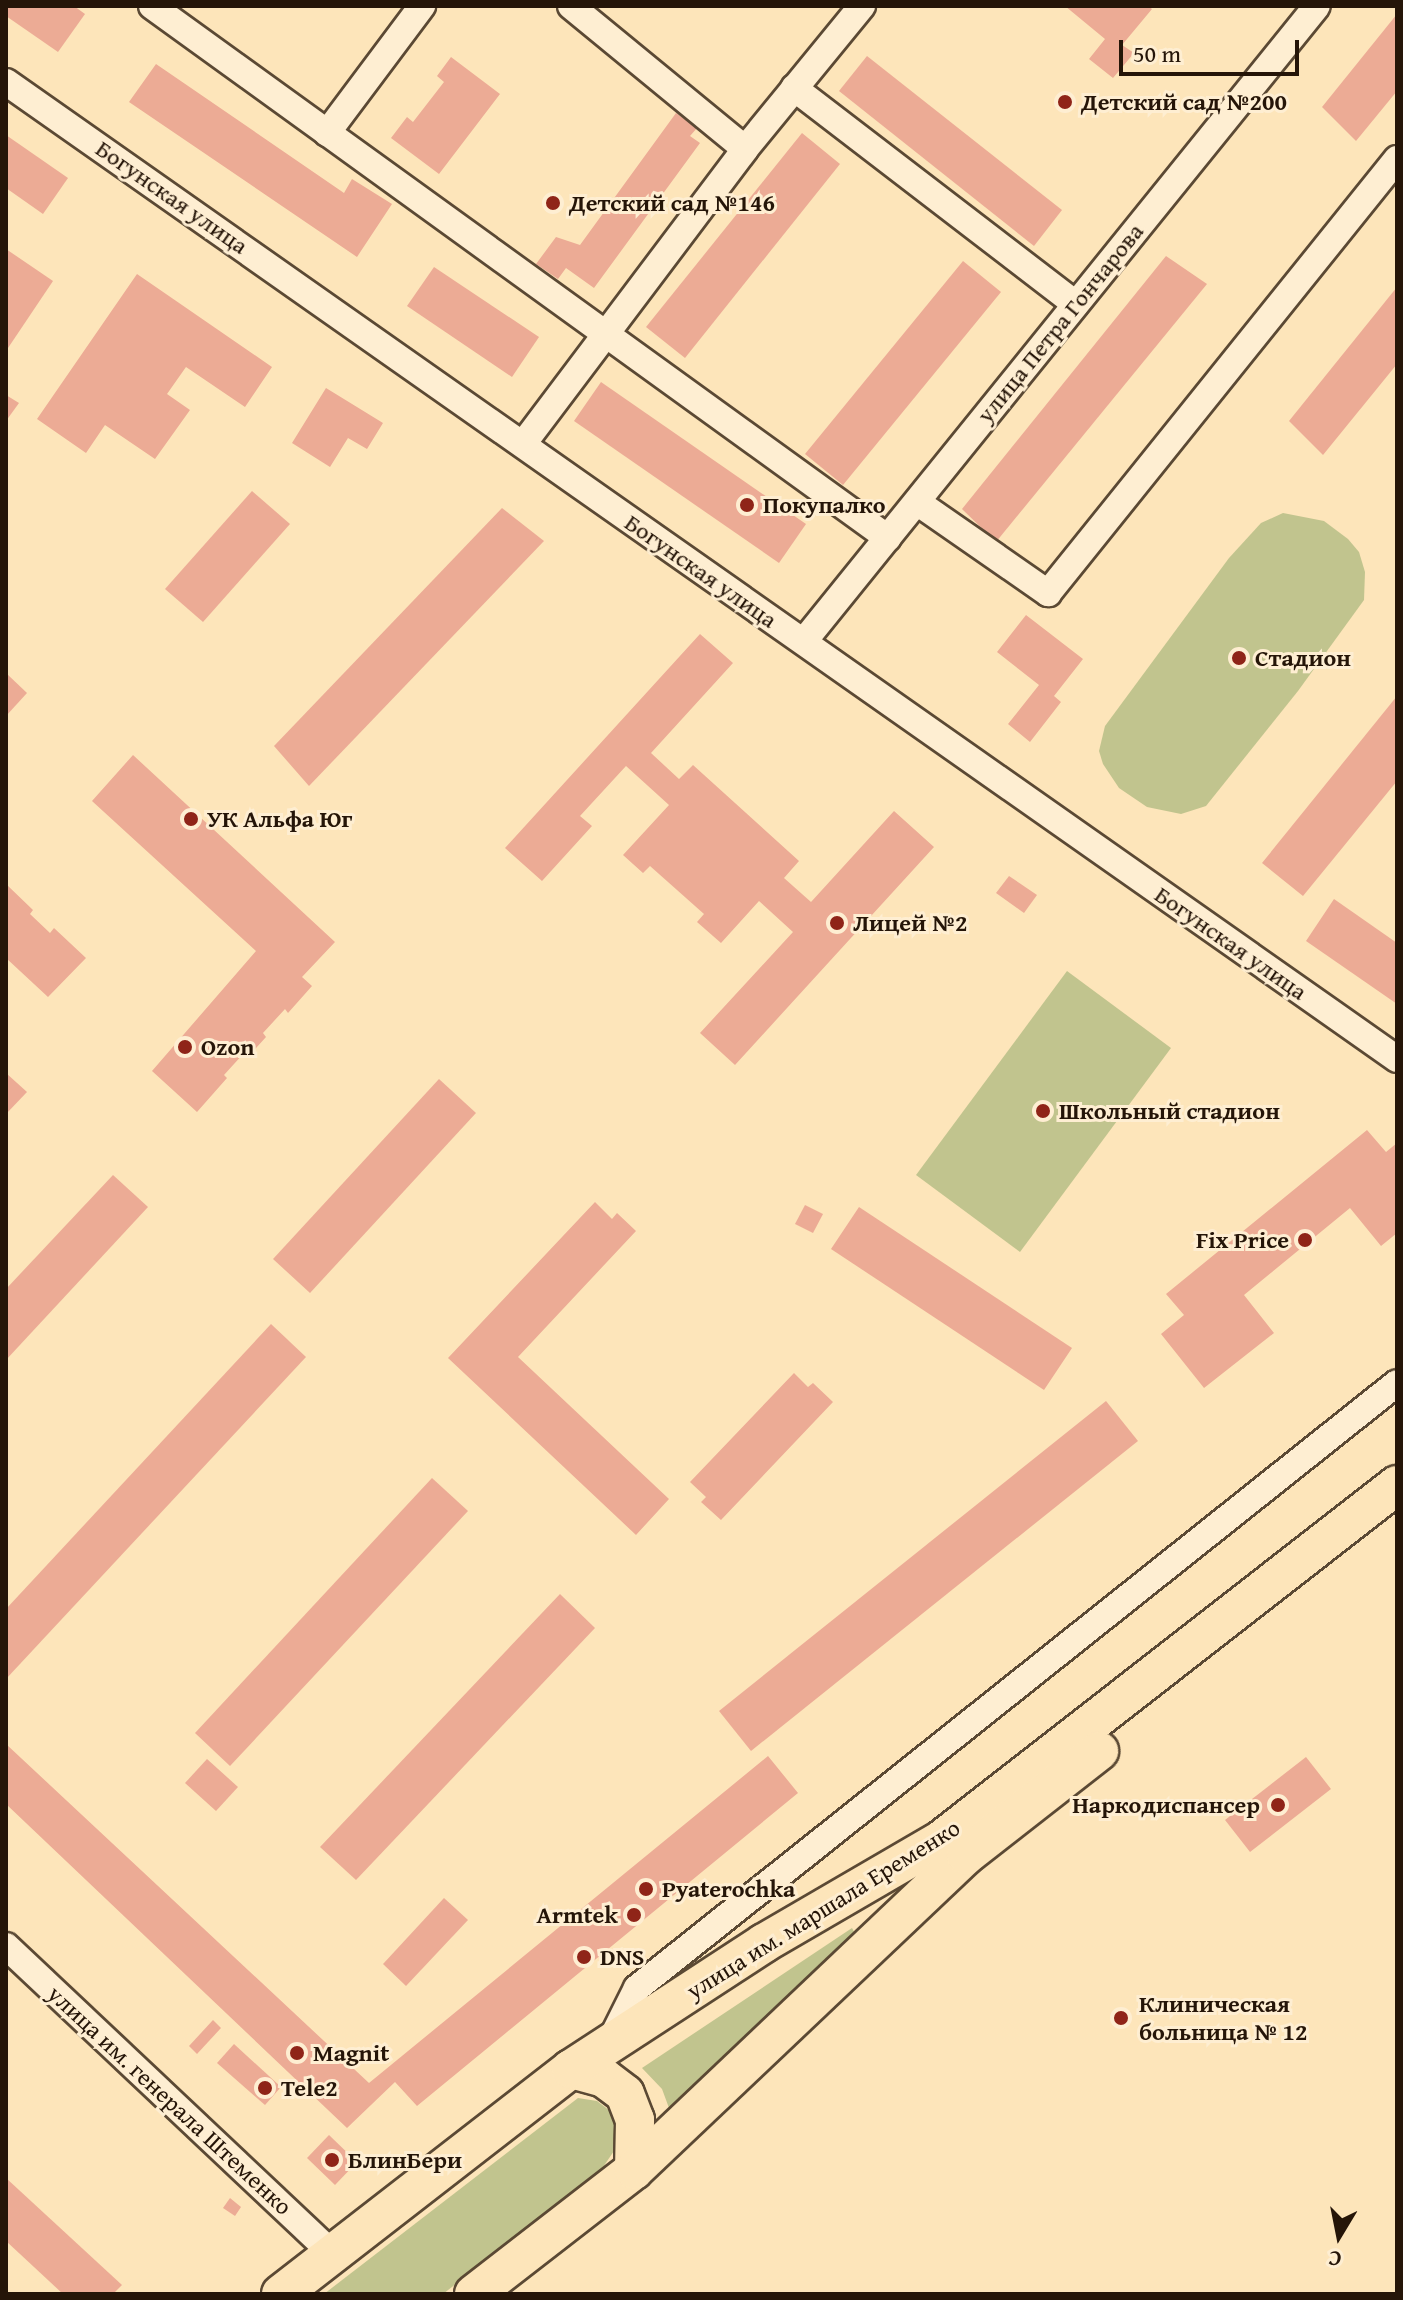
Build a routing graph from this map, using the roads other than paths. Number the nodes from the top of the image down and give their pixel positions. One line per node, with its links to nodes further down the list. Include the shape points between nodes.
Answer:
1 (152, 6): 8 (street)
2 (422, 6): 8 (street)
3 (571, 6): 9 (street)
4 (862, 6): 7 (street)
5 (1317, 6): 11 (street, улица Петра Гончарова)
6 (6, 82): 13 (street, Богунская улица)
7 (794, 88): 9 (street); 11 (street)
8 (327, 133): 12 (street)
9 (745, 149): 12 (street)
10 (1397, 159): 14 (street, via 1048,593)
11 (1076, 304): 14 (street, улица Петра Гончарова)
12 (605, 334): 13 (street); 15 (street)
13 (523, 444): 16 (street, Богунская улица)
14 (917, 502): 15 (street, улица Петра Гончарова)
15 (888, 538): 16 (street, улица Петра Гончарова)
16 (804, 641): 17 (street, Богунская улица)
17 (1397, 1059)
18 (1397, 1383): 22 (street, via 637,1988)
19 (1397, 1485): 22 (highway, улица им. маршала Еременко, via 941,1840 764,1943)
20 (1397, 1515): 24 (highway, улица им. маршала Еременко, via 966,1855)
21 (6, 1946): 25 (street, улица им. генерала Штеменко)
22 (608, 2045): 23 (highway, улица им. маршала Еременко)
23 (571, 2069): 24 (highway, via 604,2078 625,2094 635,2120); 25 (highway, улица им. маршала Еременко)
24 (634, 2170): 27 (highway, улица им. маршала Еременко)
25 (334, 2255): 26 (highway, улица им. маршала Еременко)
26 (281, 2294)
27 (474, 2294)

